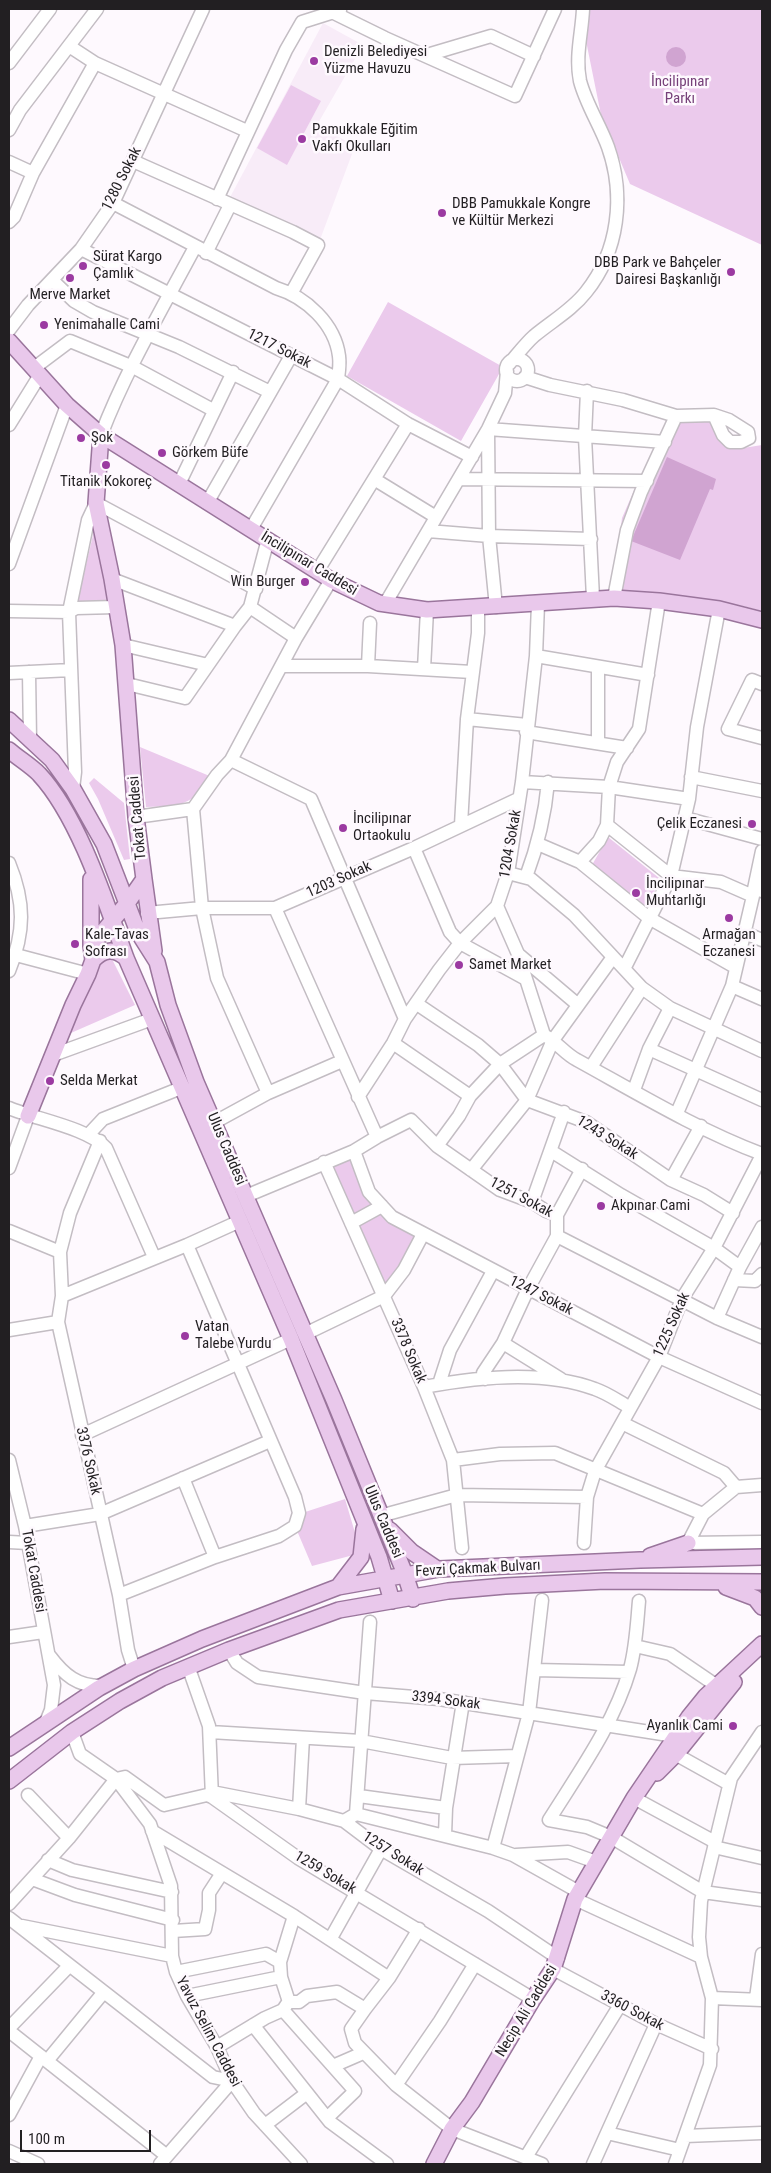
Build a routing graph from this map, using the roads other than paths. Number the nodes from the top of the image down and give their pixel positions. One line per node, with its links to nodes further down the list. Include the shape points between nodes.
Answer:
1 (50, 9): 10 (street)
2 (97, 9): 7 (street)
3 (203, 9): 12 (street, 1280 Sokak)
4 (555, 9): 9 (street)
5 (583, 9): 30 (street, via 578,70 616,172 617,216 605,262 586,292)
6 (335, 10): 8 (street, via 385,38); 14 (street, via 302,22)
7 (69, 46): 11 (street); 13 (street, via 20,110)
8 (427, 55): 9 (street, via 491,36); 9 (street, via 515,96)
9 (534, 56)
10 (9, 63)
11 (95, 63): 12 (street); 17 (street)
12 (165, 92): 14 (street); 15 (street, 1280 Sokak)
13 (9, 130)
14 (247, 131): 18 (street)
15 (133, 161): 18 (street); 19 (street, 1280 Sokak)
16 (9, 162): 17 (street)
17 (33, 173): 21 (street)
18 (217, 199): 20 (street)
19 (113, 203): 22 (street); 23 (street, 1280 Sokak)
20 (230, 205): 24 (street); 26 (street, via 318,245)
21 (9, 222)
22 (195, 247): 24 (street); 27 (street)
23 (81, 249): 25 (street, 1280 Sokak); 27 (street, 1217 Sokak)
24 (206, 253): 26 (street, via 276,288)
25 (52, 280): 28 (street, 1280 Sokak); 29 (street, via 74,301 92,312)
26 (292, 292): 38 (street, via 325,320 340,357)
27 (170, 293): 29 (street); 32 (street, 1217 Sokak)
28 (9, 330)
29 (147, 335): 33 (street); 37 (street)
30 (532, 338): 34 (street); 35 (street)
31 (9, 341): 36 (main road, İncilipınar Caddesi)
32 (291, 356): 38 (street, 1217 Sokak); 39 (street)
33 (133, 367): 36 (street, via 70,341); 43 (street); 49 (street, via 113,402)
34 (508, 368): 35 (street, via 510,377); 35 (street, via 518,359); 41 (street)
35 (524, 371): 40 (street, via 538,382); 41 (street)
36 (37, 372): 42 (main road, İncilipınar Caddesi); 47 (street)
37 (233, 372): 39 (street); 43 (street)
38 (338, 379): 46 (street, 1217 Sokak); 62 (street)
39 (270, 392): 60 (street)
40 (587, 392): 45 (street); 50 (street)
41 (505, 393): 48 (street)
42 (66, 405): 49 (main road, İncilipınar Caddesi); 67 (street)
43 (214, 410): 58 (street)
44 (714, 415): 45 (street)
45 (676, 416): 51 (street)
46 (408, 424): 52 (street, 1217 Sokak); 53 (street)
47 (9, 425)
48 (488, 429): 50 (street); 52 (street); 55 (street)
49 (101, 435): 58 (main road, İncilipınar Caddesi); 59 (main road, Tokat Caddesi)
50 (585, 437): 51 (street); 57 (street)
51 (665, 442): 56 (street)
52 (472, 458): 54 (street)
53 (374, 479): 61 (street); 69 (street)
54 (459, 479): 55 (street); 61 (street)
55 (488, 479): 57 (street); 64 (street)
56 (647, 481): 57 (street); 74 (street, via 627,530)
57 (586, 482): 65 (street)
58 (179, 484): 60 (main road, İncilipınar Caddesi)
59 (96, 503): 70 (main road, Tokat Caddesi); 72 (street); 85 (street, via 88,520)
60 (207, 503): 62 (main road, İncilipınar Caddesi)
61 (436, 517): 63 (street)
62 (251, 529): 66 (main road, İncilipınar Caddesi)
63 (428, 531): 64 (street); 76 (street)
64 (489, 536): 65 (street); 80 (street)
65 (591, 539): 73 (street)
66 (268, 540): 69 (main road, İncilipınar Caddesi); 72 (street)
67 (12, 545): 68 (street)
68 (9, 564)
69 (318, 570): 71 (main road, İncilipınar Caddesi)
70 (112, 579): 78 (main road, Tokat Caddesi); 88 (street)
71 (331, 580): 76 (main road, İncilipınar Caddesi); 89 (street)
72 (256, 589): 79 (street)
73 (594, 598): 74 (main road, İncilipınar Caddesi); 77 (main road, İncilipınar Caddesi)
74 (614, 598): 75 (main road, İncilipınar Caddesi)
75 (659, 601): 82 (main road, İncilipınar Caddesi); 101 (street)
76 (385, 604): 83 (main road, İncilipınar Caddesi)
77 (538, 604): 80 (main road, İncilipınar Caddesi); 91 (street, 1204 Sokak)
78 (116, 607): 85 (street, via 76,608); 90 (main road, Tokat Caddesi)
79 (250, 607): 88 (street); 89 (street)
80 (496, 607): 81 (main road, İncilipınar Caddesi)
81 (478, 608): 83 (main road, İncilipınar Caddesi); 99 (street)
82 (719, 609): 86 (main road, İncilipınar Caddesi); 113 (street)
83 (427, 610): 96 (street)
84 (9, 611): 85 (street)
85 (69, 612): 97 (street)
86 (762, 620)
87 (370, 623): 94 (street)
88 (235, 626): 92 (street)
89 (296, 638): 93 (street)
90 (123, 645): 92 (street); 102 (main road, Tokat Caddesi)
91 (536, 656): 95 (street); 106 (street, 1204 Sokak)
92 (208, 666): 102 (street, via 185,698)
93 (282, 666): 94 (street); 112 (street)
94 (368, 666): 96 (street)
95 (598, 668): 101 (street); 109 (street)
96 (424, 669): 99 (street)
97 (71, 670): 98 (street); 117 (street)
98 (29, 672): 100 (street); 108 (street)
99 (472, 672): 104 (street)
100 (9, 673)
101 (648, 675): 110 (street, via 639,729)
102 (127, 684): 122 (main road, Tokat Caddesi)
103 (762, 684): 107 (street, via 752,680 728,729)
104 (467, 719): 106 (street); 124 (street)
105 (9, 720): 108 (main road, Ulus Caddesi)
106 (527, 728): 109 (street); 114 (street, 1204 Sokak)
107 (762, 738)
108 (30, 739): 117 (main road, Ulus Caddesi, via 52,760)
109 (598, 743): 110 (street)
110 (627, 748): 116 (street, via 617,762)
111 (9, 750): 133 (main road, Ulus Caddesi, via 38,774 57,798)
112 (231, 760): 121 (street); 138 (street, via 311,799)
113 (691, 777): 118 (street); 120 (street)
114 (522, 782): 115 (street); 119 (street, 1204 Sokak)
115 (548, 782): 116 (street); 127 (street, 1204 Sokak)
116 (609, 787): 120 (street); 125 (street)
117 (73, 788): 131 (main road, Ulus Caddesi, via 93,821)
118 (762, 791)
119 (518, 799): 124 (street, 1203 Sokak); 135 (street, 1204 Sokak)
120 (689, 799): 123 (street)
121 (193, 809): 122 (street); 143 (street)
122 (136, 816): 130 (main road, Tokat Caddesi)
123 (685, 818): 126 (street); 136 (street)
124 (461, 825): 128 (street, 1203 Sokak)
125 (607, 825): 132 (street, via 599,841); 136 (street)
126 (762, 839)
127 (538, 844): 132 (street); 137 (street, 1204 Sokak)
128 (414, 848): 138 (street, 1203 Sokak); 152 (street, via 450,932)
129 (762, 851): 140 (street)
130 (142, 861): 131 (main road, via 133,874 126,876 119,873); 139 (main road, Tokat Caddesi)
131 (111, 862): 141 (main road, Ulus Caddesi)
132 (580, 862): 146 (street)
133 (90, 865): 147 (main road, Ulus Caddesi); 157 (main road)
134 (10, 869): 149 (street, via 20,894)
135 (508, 872): 137 (street); 142 (street, 1204 Sokak)
136 (671, 876): 140 (street, via 721,882); 146 (street)
137 (526, 877): 155 (street, via 574,915)
138 (343, 878): 144 (street, 1203 Sokak); 170 (street)
139 (144, 879): 141 (main road, Tokat Caddesi); 145 (main road)
140 (756, 892): 150 (street)
141 (128, 902): 147 (main road, Tokat Caddesi); 158 (main road, Ulus Caddesi, via 138,932)
142 (497, 906): 152 (street, 1204 Sokak); 153 (street)
143 (202, 908): 144 (street, 1203 Sokak); 145 (street, 1203 Sokak); 183 (street, via 217,978)
144 (275, 908): 177 (street)
145 (148, 913): 158 (main road)
146 (649, 918): 159 (street); 160 (street)
147 (112, 919): 156 (main road, Ulus Caddesi); 157 (main road, Tokat Caddesi)
148 (9, 925): 149 (street)
149 (22, 928): 154 (street)
150 (745, 933): 151 (street); 160 (street)
151 (762, 940)
152 (460, 943): 162 (street); 166 (street, 1204 Sokak)
153 (518, 954): 162 (street); 167 (street)
154 (16, 955): 157 (street); 161 (street)
155 (613, 957): 159 (street); 167 (street)
156 (126, 958): 157 (main road, via 115,951 106,951); 169 (main road, Ulus Caddesi)
157 (91, 960): 176 (main road, Tokat Caddesi)
158 (157, 962): 192 (main road, Ulus Caddesi, via 168,1004 196,1082)
159 (625, 967): 164 (street)
160 (735, 968): 163 (street)
161 (9, 971)
162 (524, 978): 172 (street)
163 (732, 986): 165 (street); 171 (street)
164 (642, 988): 168 (street); 179 (street)
165 (762, 999)
166 (417, 1004): 170 (street, 1204 Sokak); 178 (street, via 478,1045)
167 (577, 1004): 172 (street)
168 (670, 1008): 171 (street); 174 (street)
169 (152, 1019): 176 (street); 181 (main road, Ulus Caddesi)
170 (405, 1019): 173 (street, 1204 Sokak)
171 (714, 1027): 175 (street); 180 (street)
172 (548, 1037): 178 (street); 179 (street, via 575,1060); 186 (street)
173 (393, 1043): 184 (street); 185 (street, 1204 Sokak)
174 (649, 1049): 180 (street); 182 (street)
175 (762, 1051)
176 (53, 1055): 191 (main road, Tokat Caddesi)
177 (342, 1061): 183 (street); 185 (street)
178 (500, 1064): 184 (street); 186 (street)
179 (591, 1067): 182 (street)
180 (696, 1072): 187 (street); 190 (street)
181 (181, 1088): 195 (street, via 103,1119); 210 (main road, Ulus Caddesi)
182 (634, 1090): 190 (street)
183 (268, 1093): 192 (street)
184 (470, 1096): 196 (street)
185 (358, 1097): 194 (street)
186 (527, 1100): 189 (street, 1243 Sokak); 203 (street)
187 (762, 1100)
188 (9, 1108): 191 (street)
189 (564, 1112): 198 (street); 204 (street, 1243 Sokak, via 586,1122)
190 (677, 1113): 193 (street)
191 (28, 1116): 195 (street); 201 (street, Tokat Caddesi)
192 (215, 1122): 205 (main road, Ulus Caddesi)
193 (701, 1126): 199 (street); 204 (street)
194 (377, 1137): 196 (street, 1251 Sokak, via 411,1120); 197 (street, 1251 Sokak)
195 (94, 1138): 218 (street, 3376 Sokak); 219 (street, via 106,1148)
196 (437, 1146): 203 (street, 1251 Sokak)
197 (354, 1151): 200 (street, 1251 Sokak); 207 (street, 1247 Sokak, via 369,1192)
198 (551, 1151): 202 (street); 206 (street)
199 (762, 1155): 208 (street, 1225 Sokak)
200 (324, 1162): 205 (street, 1251 Sokak); 211 (street, 3378 Sokak)
201 (9, 1168)
202 (582, 1169): 209 (street); 217 (street)
203 (471, 1170): 206 (street, 1251 Sokak, via 500,1190)
204 (671, 1180): 208 (street, 1243 Sokak)
205 (246, 1196): 231 (main road, Ulus Caddesi)
206 (532, 1202): 209 (street, 1251 Sokak)
207 (382, 1206): 211 (street); 214 (street, 1247 Sokak, via 392,1217)
208 (733, 1213): 217 (street, 1225 Sokak)
209 (557, 1215): 215 (street, 1251 Sokak)
210 (240, 1220): 216 (street); 231 (main road, Ulus Caddesi)
211 (351, 1223): 226 (street, 3378 Sokak)
212 (762, 1227): 220 (street)
213 (9, 1232): 218 (street)
214 (423, 1234): 221 (street, 1247 Sokak); 226 (street, via 404,1270)
215 (557, 1236): 224 (street); 227 (street, 1251 Sokak)
216 (187, 1245): 219 (street); 235 (street)
217 (714, 1248): 220 (street); 227 (street, 1225 Sokak)
218 (60, 1252): 225 (street, 3376 Sokak)
219 (154, 1257): 225 (street)
220 (740, 1267): 223 (street)
221 (493, 1271): 224 (street, 1247 Sokak); 238 (street, via 450,1350)
222 (762, 1274): 223 (street, via 755,1281)
223 (734, 1280): 228 (street)
224 (528, 1289): 233 (street); 234 (street, 1247 Sokak)
225 (62, 1296): 229 (street, 3376 Sokak)
226 (384, 1296): 231 (street); 239 (street, 3378 Sokak)
227 (682, 1299): 228 (street, 1251 Sokak); 234 (street, 1225 Sokak)
228 (717, 1318): 232 (street, 1251 Sokak)
229 (58, 1322): 230 (street); 243 (street, 3376 Sokak)
230 (9, 1330)
231 (298, 1336): 235 (street); 255 (main road, Ulus Caddesi, via 334,1400); 256 (main road, Ulus Caddesi)
232 (762, 1337)
233 (503, 1343): 236 (street, via 483,1373); 237 (street)
234 (659, 1357): 240 (street, 1247 Sokak); 241 (street, 1225 Sokak)
235 (238, 1364): 243 (street); 244 (street)
236 (485, 1379): 237 (street, via 554,1379); 238 (street)
237 (565, 1382): 241 (street, via 596,1389)
238 (439, 1384): 239 (street)
239 (424, 1387): 246 (street, 3378 Sokak)
240 (762, 1402)
241 (629, 1407): 242 (street, 1225 Sokak)
242 (622, 1423): 247 (street, 1225 Sokak); 250 (street, via 724,1474)
243 (82, 1435): 253 (street, 3376 Sokak)
244 (270, 1441): 248 (street); 264 (street, via 295,1497 299,1514 295,1526 279,1536)
245 (9, 1460): 257 (street, Tokat Caddesi)
246 (453, 1460): 247 (street, via 500,1454 555,1453); 251 (street, 3378 Sokak)
247 (595, 1471): 252 (street, 1225 Sokak); 254 (street)
248 (183, 1478): 253 (street); 264 (street)
249 (762, 1485): 250 (street)
250 (736, 1487): 254 (street)
251 (456, 1495): 252 (street); 255 (street); 263 (street, 3378 Sokak)
252 (587, 1497): 260 (street, 1225 Sokak)
253 (100, 1514): 257 (street); 275 (street, 3376 Sokak)
254 (703, 1514): 261 (street)
255 (381, 1519): 267 (main road, via 412,1552); 268 (main road, Ulus Caddesi)
256 (364, 1525): 269 (main road, Ulus Caddesi); 272 (main road, via 361,1557)
257 (25, 1526): 262 (street, Tokat Caddesi)
258 (9, 1542): 262 (street)
259 (762, 1542): 261 (street)
260 (584, 1543)
261 (688, 1543): 266 (main road)
262 (28, 1544): 283 (street, Tokat Caddesi)
263 (462, 1548)
264 (215, 1557): 275 (street)
265 (762, 1557): 266 (main road, Fevzi Çakmak Bulvarı)
266 (640, 1560): 267 (main road, Fevzi Çakmak Bulvarı)
267 (437, 1569): 268 (main road, Fevzi Çakmak Bulvarı)
268 (405, 1574): 269 (main road, Fevzi Çakmak Bulvarı); 276 (main road, Ulus Caddesi)
269 (385, 1577): 272 (main road, Fevzi Çakmak Bulvarı); 278 (main road, Ulus Caddesi)
270 (710, 1582): 271 (main road, Fevzi Çakmak Bulvarı); 273 (main road); 276 (main road, Fevzi Çakmak Bulvarı, via 605,1581 505,1586)
271 (762, 1582)
272 (338, 1587): 291 (main road, Fevzi Çakmak Bulvarı)
273 (744, 1592): 274 (main road); 280 (main road)
274 (762, 1592)
275 (119, 1595): 291 (street, 3376 Sokak)
276 (413, 1598): 278 (main road, Fevzi Çakmak Bulvarı)
277 (542, 1600): 292 (street)
278 (392, 1601): 287 (main road, Fevzi Çakmak Bulvarı, via 339,1610)
279 (639, 1601): 286 (street)
280 (762, 1607)
281 (370, 1622): 296 (street)
282 (762, 1631): 289 (main road)
283 (44, 1632): 284 (street); 288 (street, Tokat Caddesi)
284 (9, 1638)
285 (762, 1644): 289 (main road, Necip Ali Caddesi)
286 (635, 1646): 293 (street); 295 (street, via 670,1654)
287 (230, 1650): 290 (main road, Fevzi Çakmak Bulvarı); 296 (street, 3394 Sokak, via 237,1663 258,1678)
288 (47, 1654): 294 (street, via 77,1683); 299 (street, Tokat Caddesi, via 54,1691)
289 (755, 1656): 295 (main road, Necip Ali Caddesi); 306 (main road, Necip Ali Caddesi)
290 (188, 1666): 301 (main road, Fevzi Çakmak Bulvarı, via 120,1701); 302 (street)
291 (134, 1669): 294 (main road, Fevzi Çakmak Bulvarı)
292 (534, 1670): 293 (street); 298 (street)
293 (629, 1672): 300 (street)
294 (103, 1686): 299 (main road, Fevzi Çakmak Bulvarı)
295 (717, 1686): 306 (main road, Necip Ali Caddesi, via 706,1696)
296 (365, 1693): 297 (street, 3394 Sokak); 305 (street)
297 (462, 1702): 298 (street, 3394 Sokak); 310 (street)
298 (529, 1713): 300 (street, 3394 Sokak); 309 (street)
299 (46, 1722): 307 (main road, Fevzi Çakmak Bulvarı)
300 (608, 1725): 306 (street, 3394 Sokak); 324 (street, via 549,1820 587,1827)
301 (72, 1732): 311 (street, Yavuz Selim Caddesi, via 80,1754); 312 (main road, Fevzi Çakmak Bulvarı)
302 (210, 1732): 304 (street); 315 (street)
303 (762, 1732): 308 (street)
304 (303, 1738): 305 (street); 319 (street)
305 (361, 1741): 310 (street); 316 (street)
306 (672, 1746): 313 (street); 317 (main road, Necip Ali Caddesi)
307 (9, 1748)
308 (756, 1749): 313 (street)
309 (517, 1756): 310 (street); 327 (street)
310 (452, 1758): 318 (street)
311 (116, 1779): 315 (street, via 125,1777 164,1805); 322 (street, Yavuz Selim Caddesi); 325 (street)
312 (9, 1781)
313 (729, 1784): 326 (street)
314 (28, 1794): 325 (street)
315 (212, 1795): 319 (street, 1257 Sokak); 336 (street, 1259 Sokak, via 298,1858)
316 (359, 1796): 318 (street); 320 (street)
317 (634, 1798): 324 (main road, Necip Ali Caddesi); 326 (street)
318 (446, 1808): 323 (street)
319 (299, 1809): 321 (street, 1257 Sokak)
320 (356, 1814): 321 (street); 323 (street)
321 (344, 1821): 328 (street, 1257 Sokak)
322 (152, 1831): 333 (street); 335 (street, Yavuz Selim Caddesi)
323 (445, 1835): 327 (street)
324 (611, 1837): 332 (main road, Necip Ali Caddesi); 337 (street)
325 (70, 1838): 331 (street)
326 (714, 1845): 330 (street); 337 (street)
327 (493, 1848): 329 (street)
328 (381, 1849): 336 (street); 351 (street, 1257 Sokak, via 488,1910)
329 (513, 1855): 332 (street, via 568,1852); 338 (street)
330 (762, 1858)
331 (48, 1860): 334 (street); 335 (street, via 72,1870)
332 (596, 1862): 338 (main road, Necip Ali Caddesi)
333 (222, 1873): 341 (street); 343 (street, via 209,1893 205,1929)
334 (32, 1879): 340 (street); 343 (street)
335 (172, 1892): 343 (street, Yavuz Selim Caddesi)
336 (356, 1892): 344 (street, 1259 Sokak); 345 (street)
337 (703, 1892): 339 (street); 348 (street, via 699,1937)
338 (577, 1896): 348 (street); 351 (main road, Necip Ali Caddesi)
339 (762, 1900)
340 (9, 1904)
341 (294, 1916): 345 (street); 349 (street)
342 (14, 1922): 347 (street); 352 (street)
343 (173, 1925): 347 (street, Yavuz Selim Caddesi)
344 (419, 1929): 350 (street, 1259 Sokak); 355 (street)
345 (330, 1938): 355 (street)
346 (762, 1954): 360 (street)
347 (172, 1956): 353 (street, Yavuz Selim Caddesi)
348 (701, 1957): 358 (street)
349 (280, 1962): 353 (street, via 266,1954); 354 (street)
350 (475, 1964): 359 (street, 1259 Sokak); 373 (street)
351 (555, 1964): 359 (main road, Necip Ali Caddesi); 361 (street, 3360 Sokak)
352 (69, 1966): 356 (street); 366 (street)
353 (176, 1972): 357 (street, Yavuz Selim Caddesi)
354 (280, 1977): 357 (street); 362 (street)
355 (389, 1978): 363 (street)
356 (104, 1993): 370 (street); 372 (street, via 213,2077)
357 (187, 1996): 367 (street, Yavuz Selim Caddesi)
358 (712, 1998): 360 (street); 368 (street)
359 (533, 1999): 378 (main road, Necip Ali Caddesi, via 472,2102)
360 (759, 1999)
361 (620, 2005): 364 (street, 3360 Sokak); 384 (street)
362 (286, 2006): 363 (street, via 307,1996 337,1992); 365 (street); 371 (street)
363 (365, 2009): 369 (street, via 351,2030)
364 (656, 2024): 368 (street, 3360 Sokak); 379 (street)
365 (253, 2025): 367 (street); 374 (street)
366 (9, 2030): 370 (street)
367 (217, 2047): 372 (street, Yavuz Selim Caddesi)
368 (712, 2049): 381 (street, via 710,2065)
369 (363, 2053): 371 (street); 373 (street)
370 (44, 2058): 375 (street); 385 (street)
371 (333, 2066): 376 (street, via 355,2092)
372 (232, 2082): 377 (street, Yavuz Selim Caddesi); 385 (street)
373 (396, 2085): 378 (street)
374 (307, 2093): 376 (street); 377 (street)
375 (9, 2114)
376 (327, 2118): 388 (street)
377 (265, 2125): 387 (street, Yavuz Selim Caddesi)
378 (452, 2129): 384 (street); 389 (main road, Necip Ali Caddesi)
379 (607, 2133): 382 (street); 391 (street)
380 (762, 2133): 381 (street)
381 (685, 2136): 382 (street)
382 (680, 2150): 392 (street)
383 (9, 2151): 386 (street)
384 (526, 2157): 390 (street)
385 (164, 2160)
386 (38, 2164)
387 (301, 2164)
388 (387, 2164)
389 (434, 2164)
390 (542, 2164)
391 (593, 2164)
392 (675, 2164)

